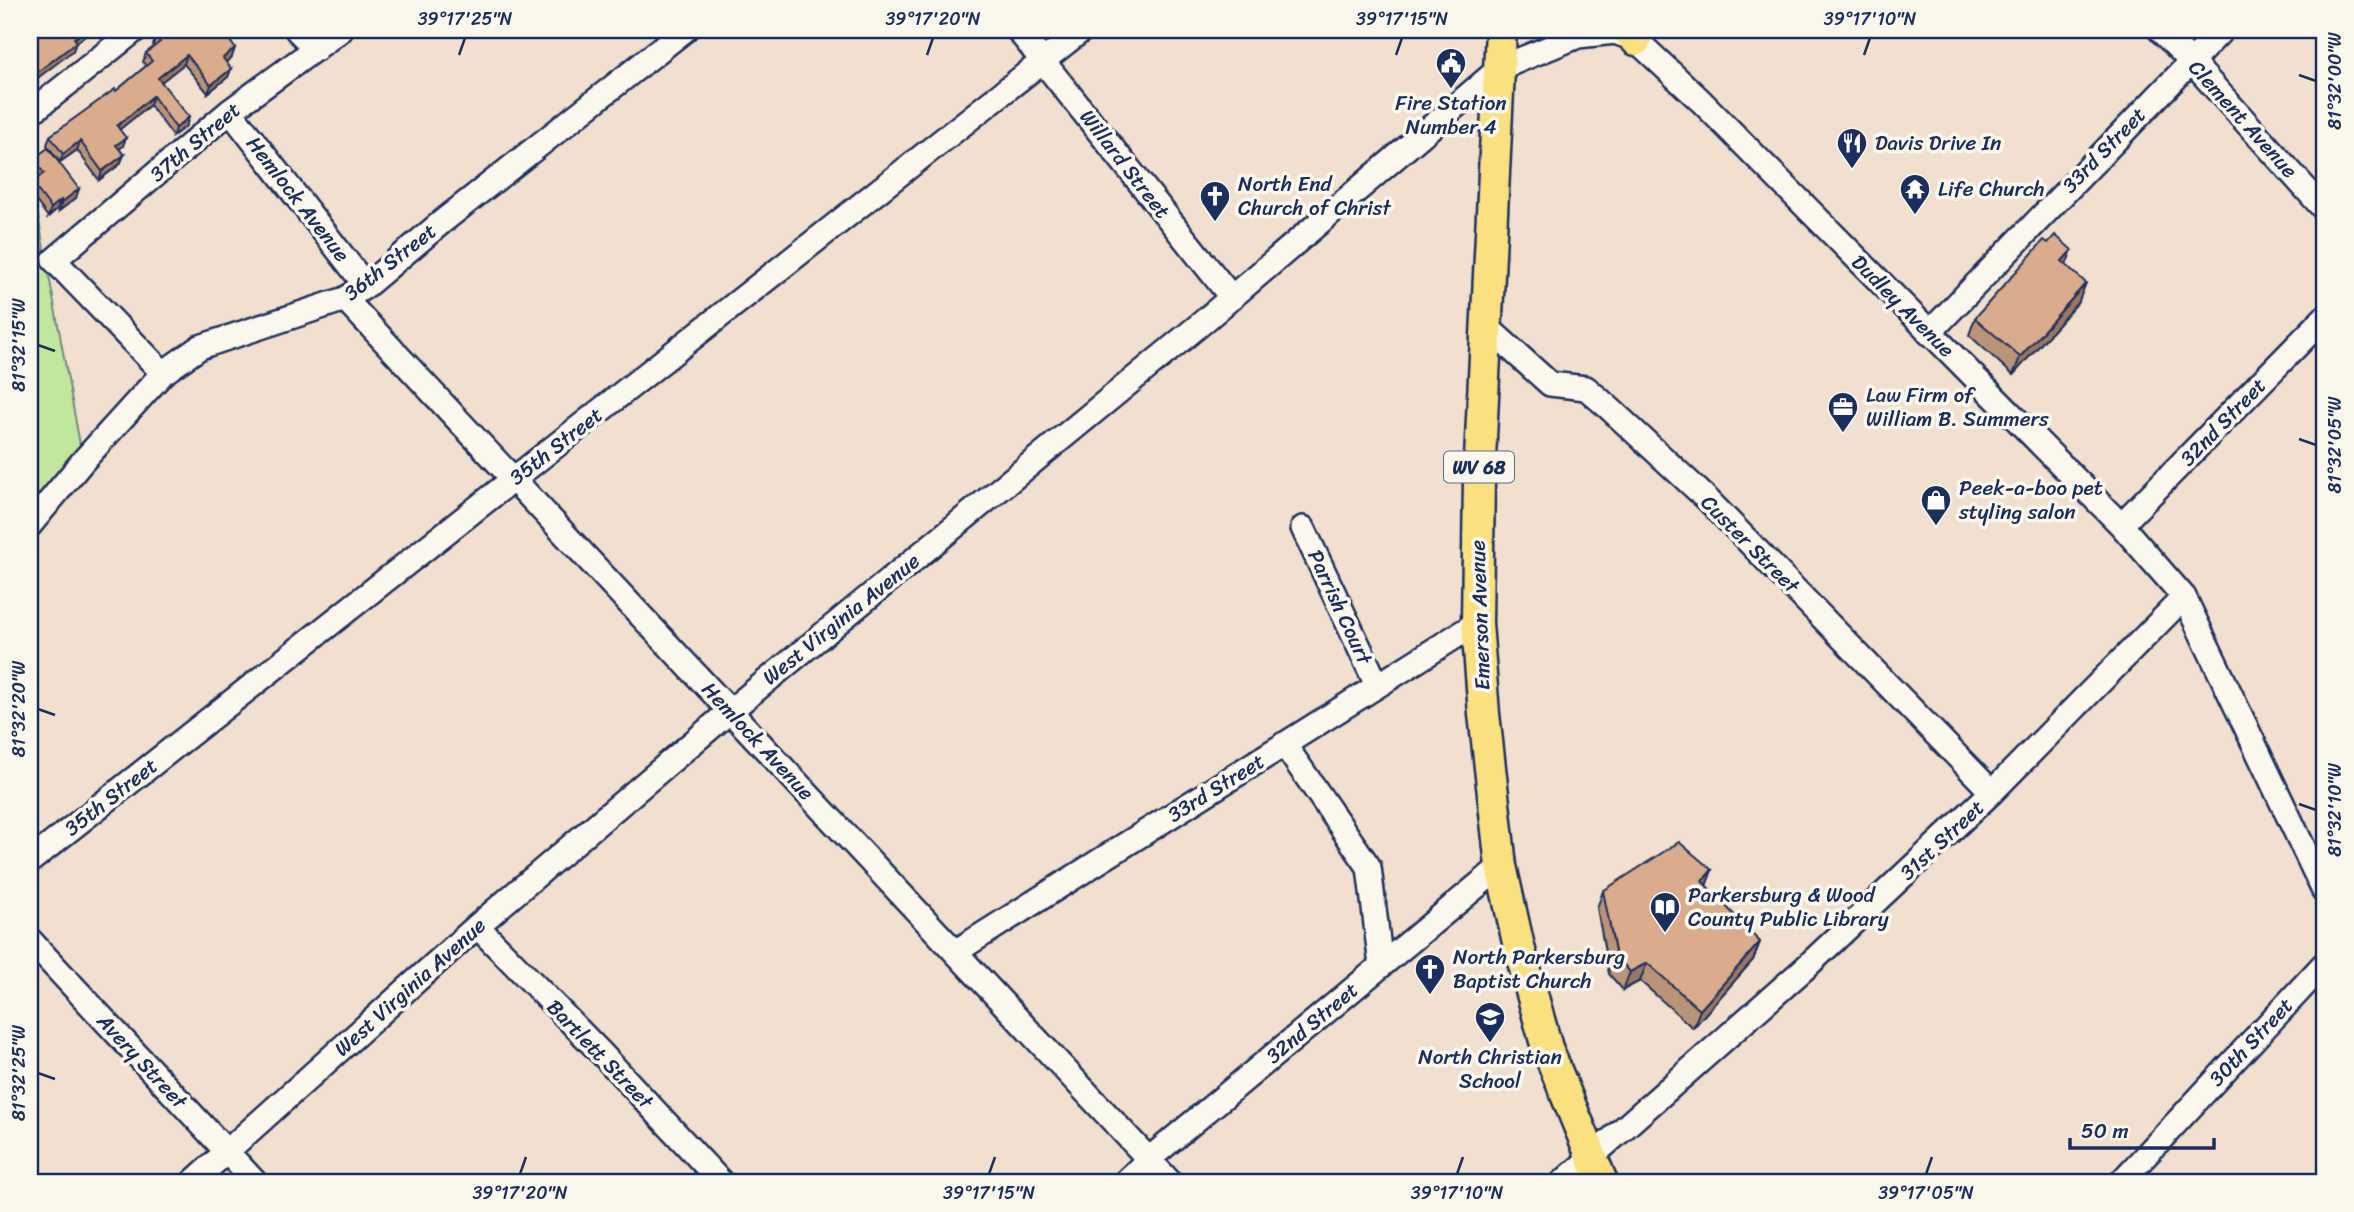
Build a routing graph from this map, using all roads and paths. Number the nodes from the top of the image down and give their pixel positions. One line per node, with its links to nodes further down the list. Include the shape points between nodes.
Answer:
1 (135, 30): 15 (street)
2 (297, 30): 11 (street)
3 (341, 30): 11 (street, 37th Street)
4 (685, 30): 18 (street, 36th Street)
5 (1018, 30): 12 (street, Willard Street)
6 (1082, 30): 12 (street, 35th Street)
7 (1501, 30): 14 (main road, Emerson Avenue / WV 68)
8 (2160, 30): 13 (street, Clement Avenue)
9 (2222, 30): 13 (street, 33rd Street)
10 (1631, 35): 14 (street, Dudley Avenue, via 1578,36); 23 (street, Dudley Avenue)
11 (316, 49): 16 (street, 37th Street)
12 (1044, 60): 19 (street, Willard Street); 25 (street, 35th Street)
13 (2190, 60): 17 (street, Clement Avenue); 23 (street, 33rd Street)
14 (1500, 68): 19 (street, West Virginia Avenue); 22 (main road, Emerson Avenue / WV 68)
15 (37, 108)
16 (230, 111): 18 (street, Hemlock Avenue); 24 (street, 37th Street, via 54,260)
17 (2324, 209)
18 (366, 286): 20 (street, 36th Street)
19 (1232, 298): 32 (street, West Virginia Avenue)
20 (345, 299): 24 (street, 36th Street, via 200,347); 25 (street, Hemlock Avenue)
21 (2324, 318): 27 (street, 32nd Street)
22 (1487, 327): 30 (main road, Emerson Avenue / WV 68); 34 (street, Custer Street, via 1550,384 1586,388 1608,407 1706,498)
23 (1929, 333): 27 (street, Dudley Avenue)
24 (163, 373): 26 (street, 36th Street)
25 (514, 480): 32 (street, Hemlock Avenue); 35 (street, 35th Street)
26 (30, 525)
27 (2121, 526): 29 (street, Dudley Avenue)
28 (1303, 528): 31 (street, Parrish Court)
29 (2184, 597): 34 (street, 31st Street); 37 (street, Dudley Avenue)
30 (1477, 623): 31 (street, 33rd Street); 36 (main road, Emerson Avenue / WV 68)
31 (1377, 685): 33 (street, 33rd Street)
32 (730, 711): 38 (street, West Virginia Avenue); 40 (street, Hemlock Avenue)
33 (1284, 744): 40 (street, 33rd Street); 42 (street, via 1369,867)
34 (1992, 792): 45 (street, 31st Street)
35 (30, 860)
36 (1501, 866): 42 (street, 32nd Street); 45 (main road, Emerson Avenue / WV 68, via 1547,1048)
37 (2324, 891)
38 (477, 926): 43 (street, West Virginia Avenue); 48 (street, Bartlett Street)
39 (30, 940): 43 (street, Avery Street)
40 (955, 952): 44 (street, Hemlock Avenue)
41 (2324, 964): 52 (street, 30th Street)
42 (1381, 966): 44 (street, 32nd Street)
43 (227, 1152): 46 (street, West Virginia Avenue); 47 (street, Avery Street)
44 (1149, 1160): 49 (street, 32nd Street); 50 (street, Hemlock Avenue)
45 (1597, 1169): 51 (street, 31st Street)
46 (193, 1182)
47 (255, 1182)
48 (721, 1182)
49 (1125, 1182)
50 (1170, 1182)
51 (1563, 1182)
52 (2121, 1182)

